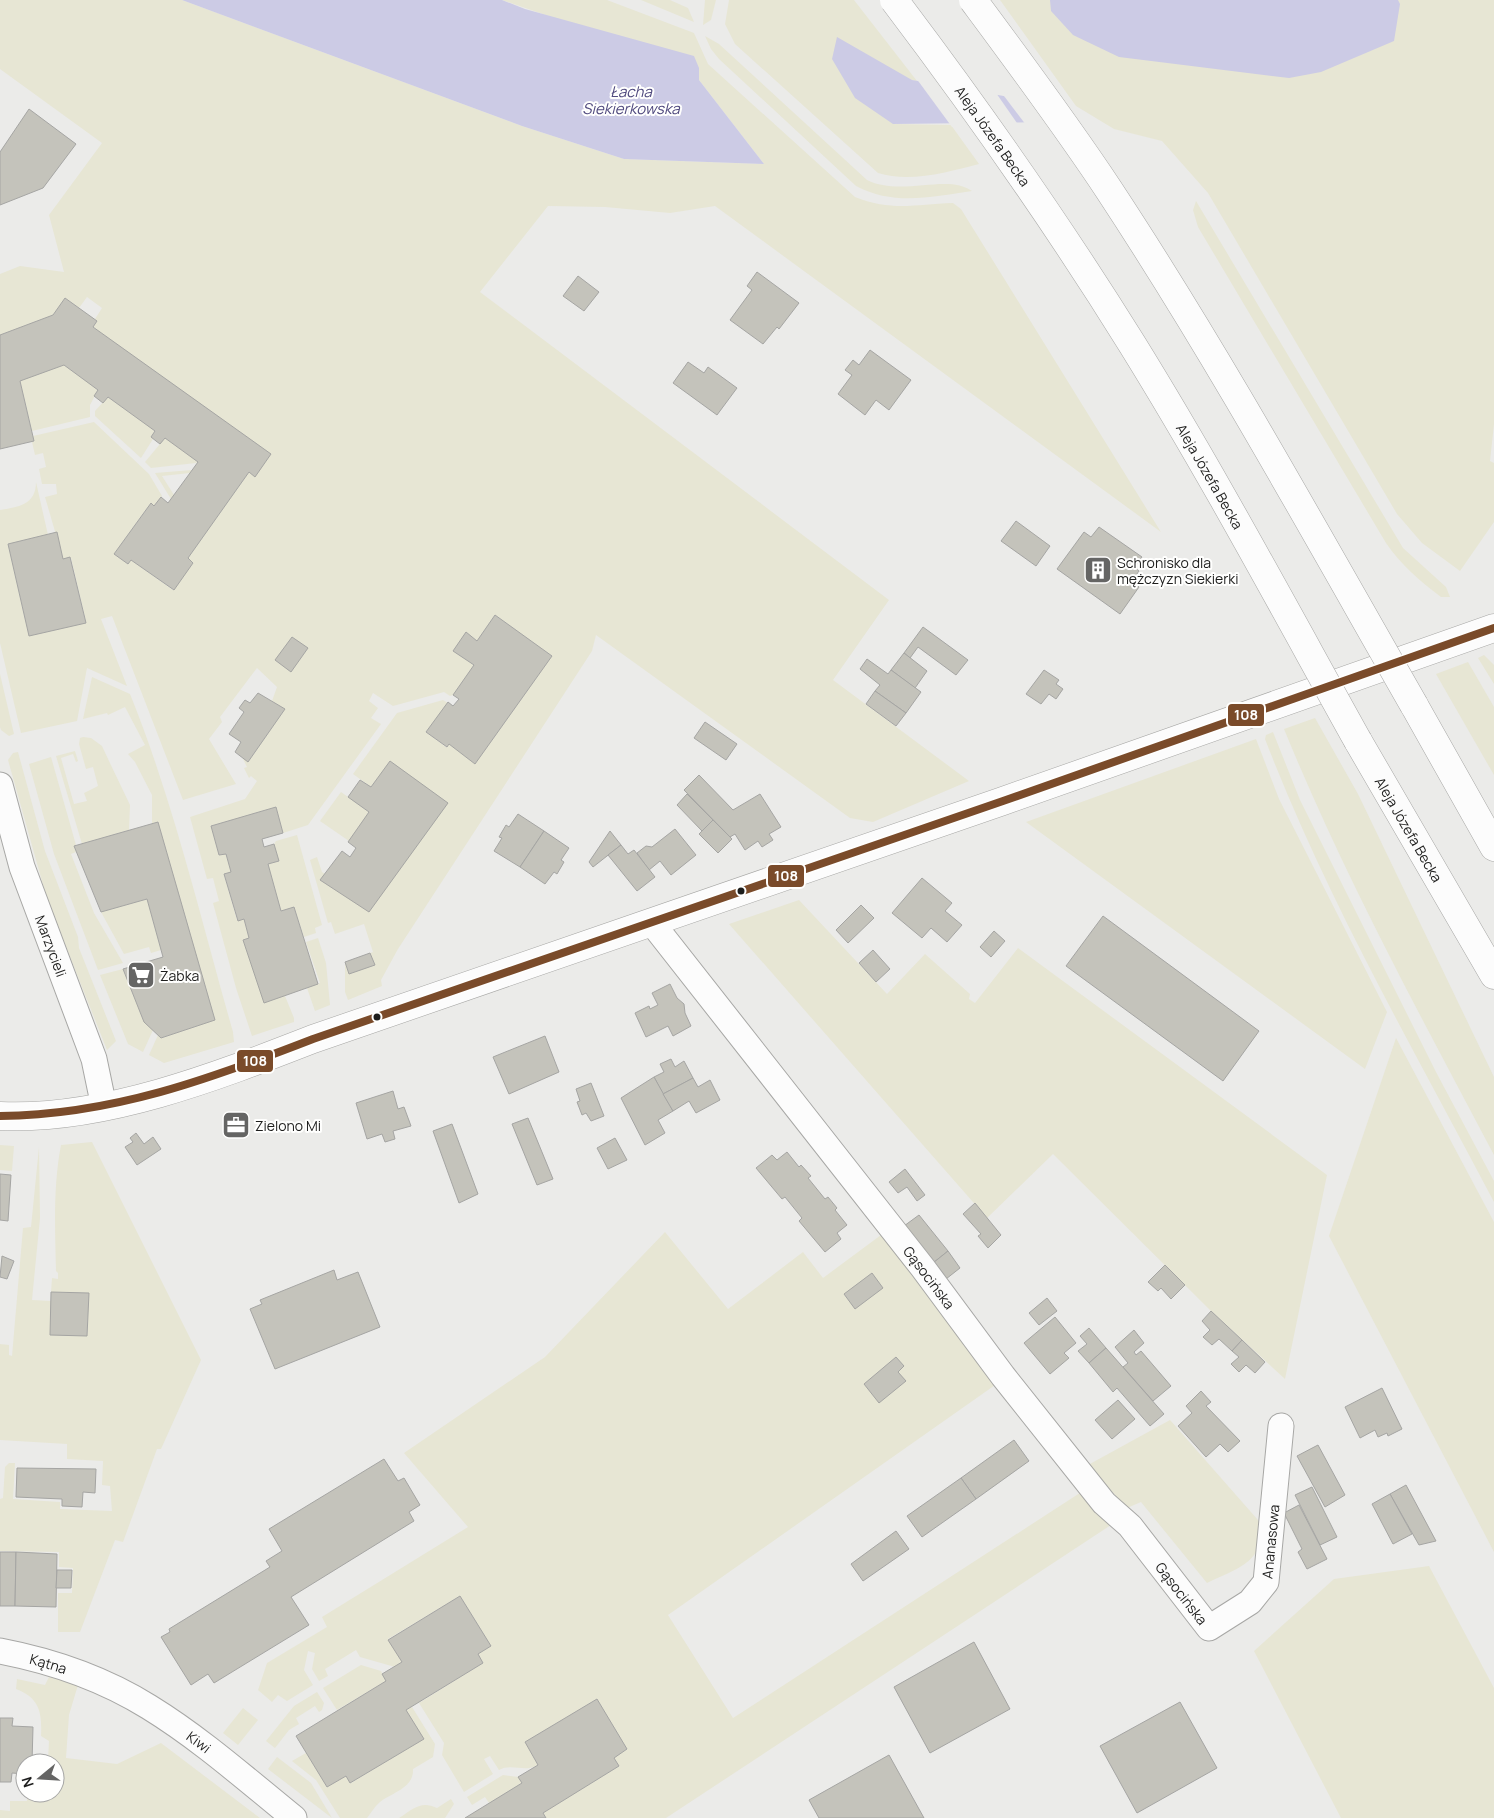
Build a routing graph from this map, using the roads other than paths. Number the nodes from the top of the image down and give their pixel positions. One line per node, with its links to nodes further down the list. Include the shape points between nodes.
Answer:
1 (894, 0): 8 (main road, Aleja Józefa Becka, bridge, via 976,110 1132,345)
2 (973, 0): 5 (main road, bridge, via 1103,182 1188,315)
3 (1494, 628): 7 (main road)
4 (0, 785): 9 (street, Marzycieli, via 22,867 94,1059)
5 (1488, 830): 6 (main road)
6 (1494, 847)
7 (652, 923): 9 (main road, via 330,1033 249,1064); 12 (street, Gąsocińska, via 923,1268 1009,1384 1104,1503 1130,1526)
8 (1494, 975)
9 (104, 1107): 10 (main road, via 40,1116)
10 (0, 1116)
11 (1281, 1426): 12 (street, Ananasowa, via 1266,1582 1250,1602)
12 (1209, 1628)
13 (0, 1651): 14 (street, Kątna, via 42,1661)
14 (96, 1680): 15 (street, Kiwi, via 148,1706)
15 (294, 1818)

